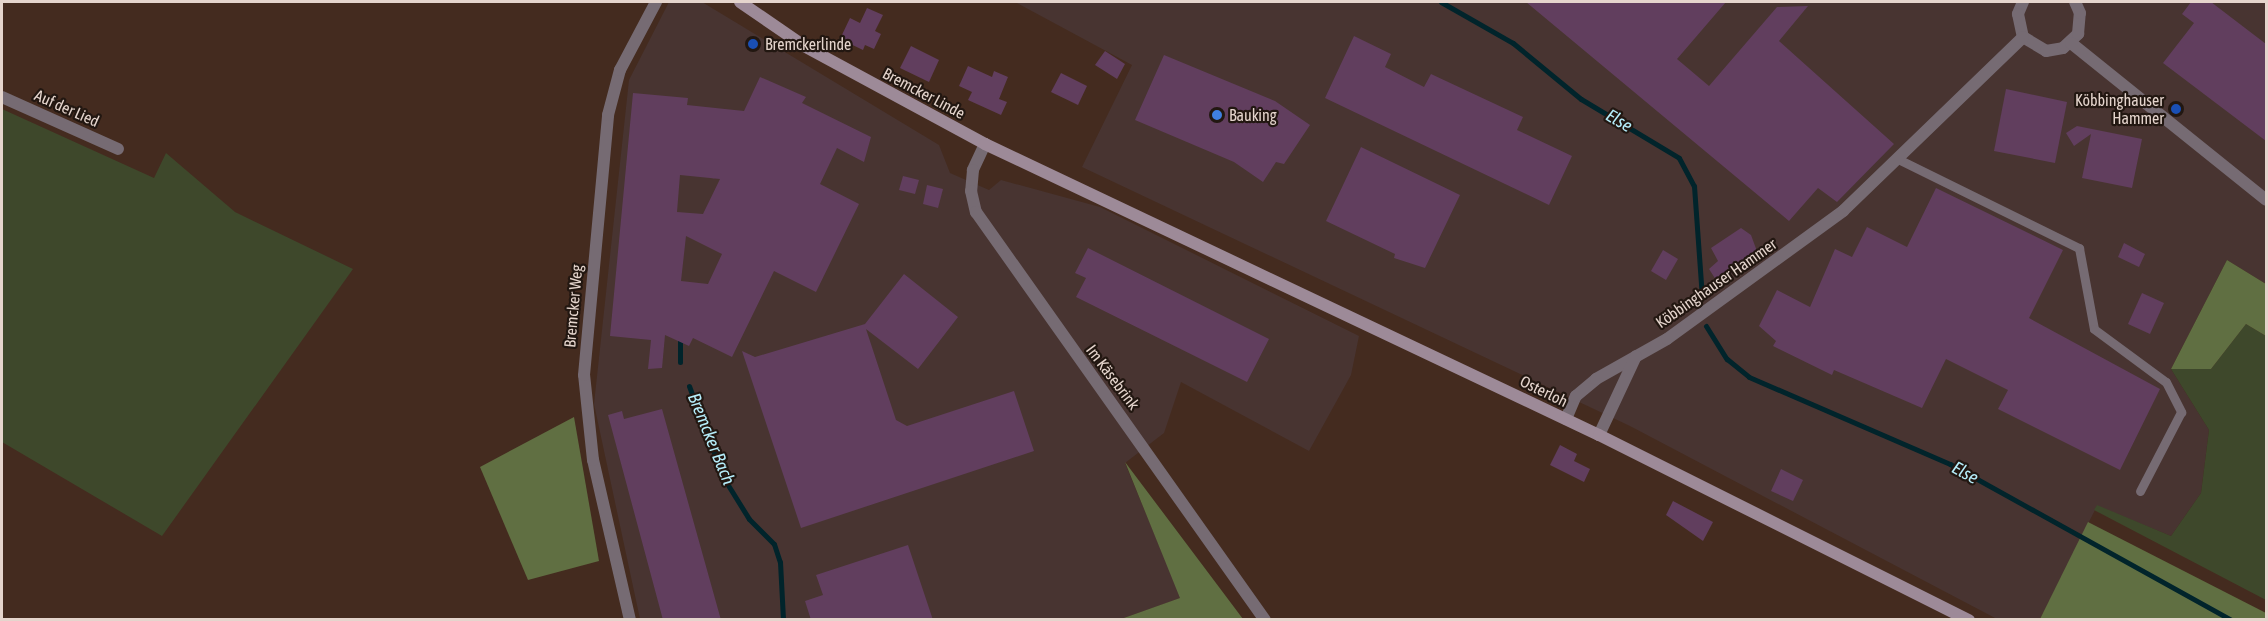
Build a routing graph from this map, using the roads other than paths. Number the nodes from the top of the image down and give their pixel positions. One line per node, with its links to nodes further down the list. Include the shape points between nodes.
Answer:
1 (656, 2): 17 (street, Bremcker Weg, via 621,70 608,116 584,375 593,460)
2 (740, 2): 8 (main road, Bremcker Linde, via 804,46)
3 (2024, 2): 5 (street, via 2018,14)
4 (2076, 2): 6 (street, via 2081,23)
5 (2023, 37): 6 (street, via 2046,51); 10 (street, Köbbinghauser Hammer)
6 (2071, 43): 12 (street)
7 (2, 97): 9 (street, Auf der Lied)
8 (985, 144): 11 (main road, Bremcker Linde); 18 (street, Im Käsebrink, via 973,170 971,191 976,212)
9 (118, 148)
10 (1898, 159): 13 (street, Köbbinghauser Hammer, via 1812,235 1667,339); 16 (lane, via 2079,248 2094,329 2166,382 2181,412)
11 (1102, 197): 14 (main road, Osterloh)
12 (2266, 200)
13 (1636, 356): 14 (street, Köbbinghauser Hammer, via 1576,396); 15 (street)
14 (1566, 419): 15 (main road, Osterloh)
15 (1599, 435): 19 (main road, Osterloh)
16 (2140, 491)
17 (630, 620)
18 (1265, 620)
19 (1970, 620)

